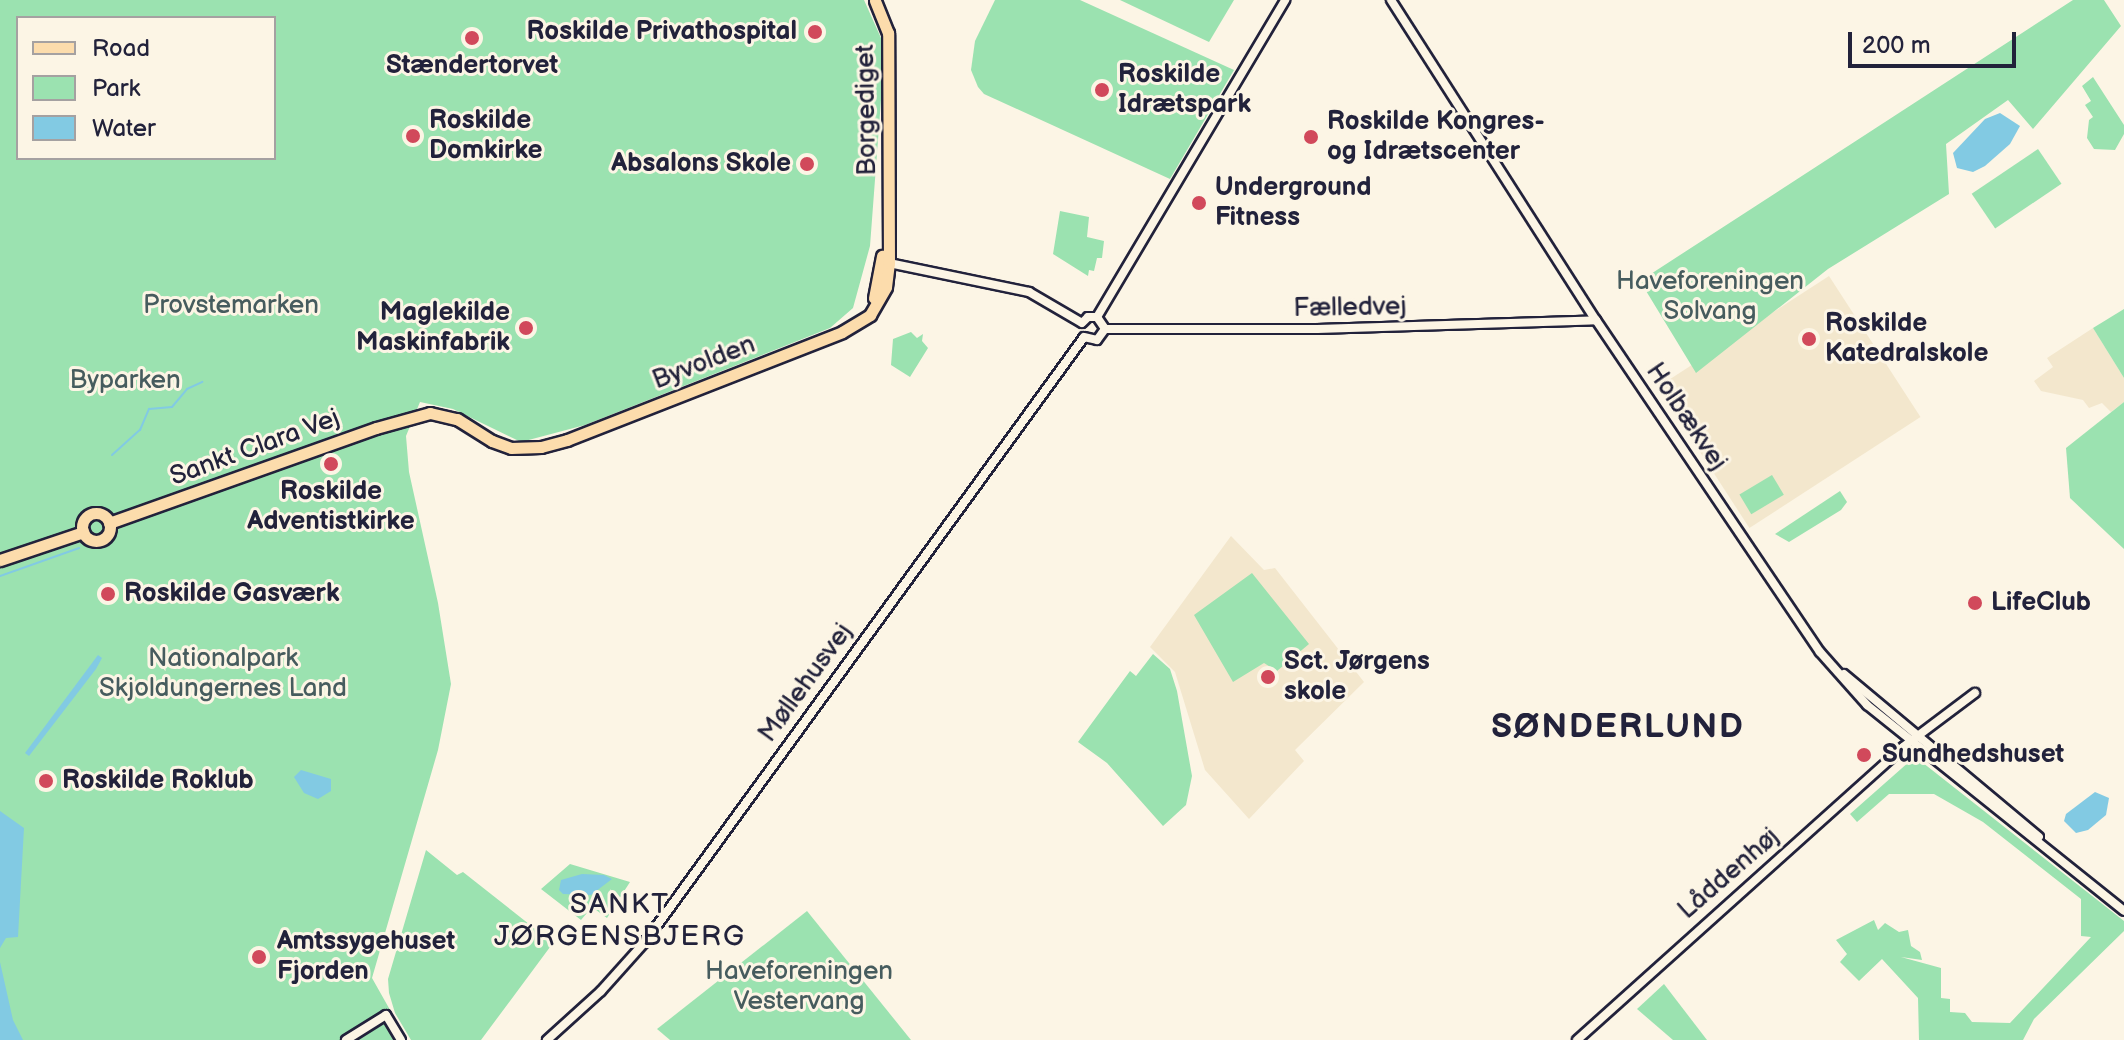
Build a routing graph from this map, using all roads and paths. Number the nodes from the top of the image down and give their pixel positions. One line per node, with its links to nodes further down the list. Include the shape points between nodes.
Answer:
1 (875, 0): 4 (main road, Borgediget, via 888,33)
2 (1285, 0): 5 (street)
3 (1391, 0): 6 (street, Holbækvej)
4 (885, 262): 7 (street, via 1029,292); 10 (main road, Byvolden, via 881,300 855,325 567,440 511,448 445,414)
5 (1097, 317): 7 (street); 8 (street)
6 (1596, 320): 8 (street, Fælledvej); 15 (street, Holbækvej, via 1820,652)
7 (1082, 323): 9 (street)
8 (1105, 329): 9 (street, via 1097,340)
9 (1084, 337): 19 (street, Møllehusvej, via 645,942)
10 (417, 415): 11 (main road, Sankt Clara Vej)
11 (109, 523): 12 (main road, via 102,515 91,515); 12 (main road, via 109,532 99,541)
12 (83, 532): 13 (main road)
13 (0, 560)
14 (1975, 693): 15 (street, Låddenhøj)
15 (1914, 738): 16 (street, Holbækvej); 20 (street, Låddenhøj)
16 (2124, 911)
17 (346, 1040): 18 (street, via 386,1015)
18 (401, 1040)
19 (547, 1040)
20 (1577, 1040)

